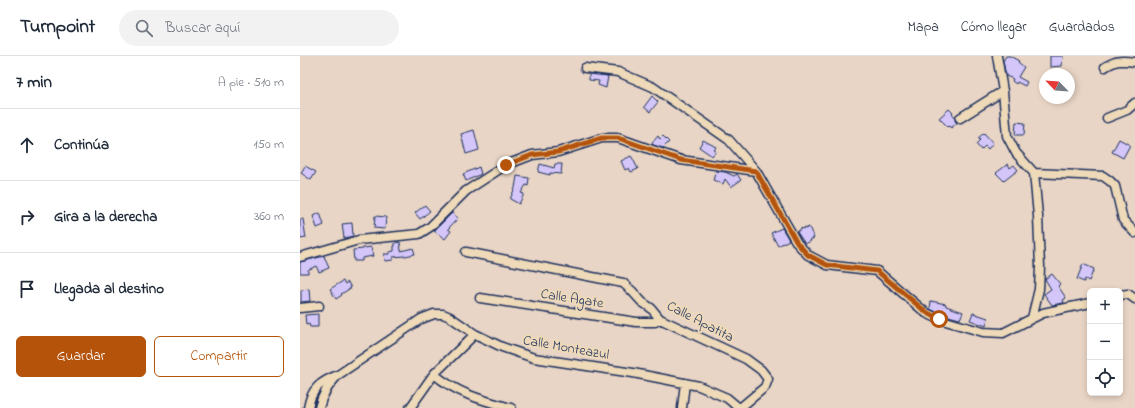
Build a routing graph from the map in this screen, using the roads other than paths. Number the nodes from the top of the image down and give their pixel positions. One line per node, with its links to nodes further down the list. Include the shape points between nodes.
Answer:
1 (997, 56): 5 (street)
2 (1135, 62): 4 (street, via 1113,62)
3 (585, 68): 9 (street, via 618,72 653,87 729,140)
4 (1105, 68)
5 (1004, 91): 7 (street); 10 (street, via 1007,136 1016,153)
6 (1135, 103): 8 (street, via 1127,110)
7 (960, 118)
8 (1107, 118)
9 (756, 171): 13 (street, via 681,160 618,138 602,138 558,152 532,155 506,165 466,191 430,227 419,234 359,240); 20 (street, via 797,243 808,255 827,265 877,271 926,312 939,319 983,332 1003,333)
10 (1034, 173): 11 (street, via 1103,176 1115,186 1123,220); 20 (street, via 1040,267 1039,289)
11 (1135, 233)
12 (466, 252): 21 (street, Calle Apatita, via 623,283)
13 (300, 257)
14 (1123, 295): 16 (street, via 1128,294)
15 (480, 298): 21 (street, Calle Agate, via 636,322 655,322)
16 (1135, 299)
17 (1087, 304): 20 (street, via 1043,313)
18 (319, 306): 19 (street)
19 (300, 308)
20 (1032, 318)
21 (660, 319): 31 (street, Calle Apatita, via 746,359 761,370 768,379 765,387)
22 (475, 334): 23 (street); 24 (street, Calle Monteazul, via 450,316 434,314 421,319); 25 (street, Calle Monteazul, via 502,348 534,358)
23 (434, 374): 28 (street); 29 (street, via 445,383 474,398)
24 (338, 375): 26 (street, Calle Monteazul, via 316,388); 27 (street, Calle Monteazul, via 326,389)
25 (685, 383): 30 (street); 31 (street, Calle Monteazul, via 727,398)
26 (308, 408)
27 (319, 408)
28 (410, 408)
29 (511, 408)
30 (682, 408)
31 (739, 408)

